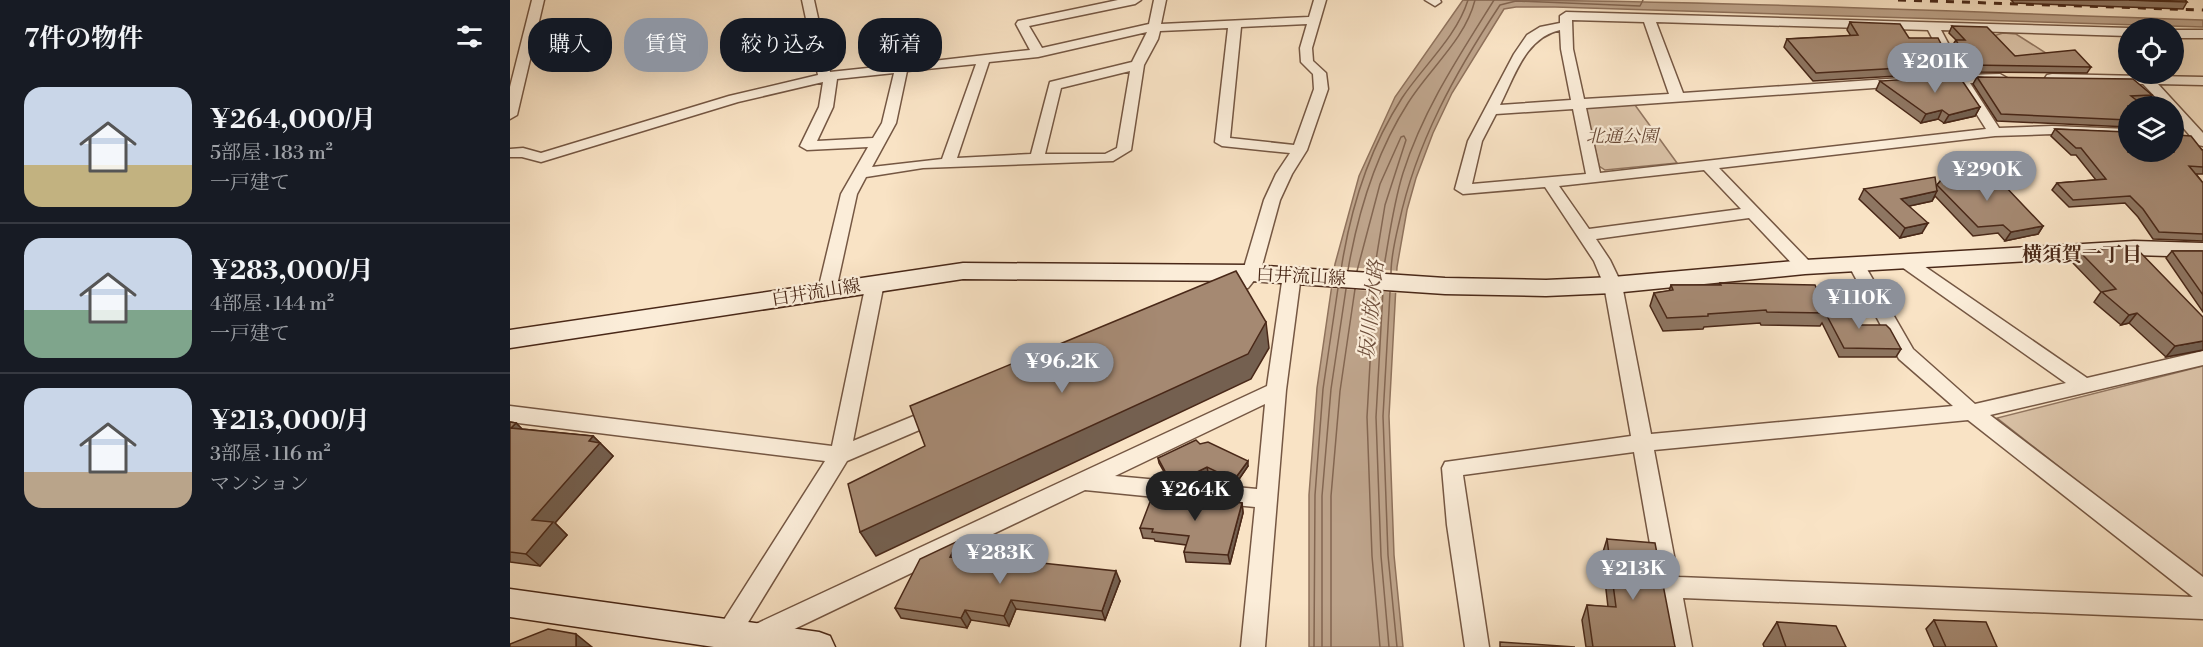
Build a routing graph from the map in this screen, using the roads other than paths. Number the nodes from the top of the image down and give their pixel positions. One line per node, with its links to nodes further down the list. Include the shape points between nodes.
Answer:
1 (538, 0): 15 (street)
2 (808, 0): 23 (street)
3 (1135, 0): 16 (street, via 1022,24)
4 (1160, 0): 11 (street)
5 (1320, 0): 7 (street)
6 (1649, 19): 9 (street, via 1566,16); 10 (street); 30 (street)
7 (1313, 21): 8 (street); 40 (street, via 1306,48 1307,62 1319,73 1321,89)
8 (1235, 24): 11 (street); 40 (street, via 1222,142)
9 (1566, 25): 31 (street); 32 (street, via 1531,38)
10 (1933, 27): 12 (street); 25 (street)
11 (1156, 28): 16 (street); 20 (street)
12 (2118, 33)
13 (2184, 34): 14 (street)
14 (2203, 34)
15 (524, 53): 17 (street); 33 (street)
16 (1038, 53): 18 (street)
17 (510, 56)
18 (984, 59): 19 (street); 43 (street)
19 (942, 63)
20 (1137, 65): 42 (street, via 1055,85); 42 (street, via 1124,150 1108,158)
21 (862, 72): 23 (street)
22 (902, 72): 39 (street, via 889,123)
23 (828, 77): 39 (street, via 826,107 807,146); 41 (street, via 734,99 541,158 523,152)
24 (2118, 77): 27 (street)
25 (1960, 78): 26 (street); 30 (street); 35 (street)
26 (2018, 78)
27 (2042, 78)
28 (2184, 79): 29 (street)
29 (2203, 81)
30 (1677, 96): 31 (street)
31 (1577, 103): 32 (street); 46 (street)
32 (1490, 110): 47 (street, via 1475,141 1463,189)
33 (510, 116)
34 (2184, 120): 38 (street)
35 (1995, 132): 36 (street); 44 (street)
36 (2118, 133)
37 (2184, 136): 38 (street)
38 (2201, 138)
39 (877, 142): 45 (street)
40 (1300, 150): 54 (street, via 1272,200)
41 (510, 153)
42 (1037, 158): 43 (street)
43 (948, 163): 45 (street)
44 (1708, 165): 46 (street); 48 (street)
45 (861, 173): 58 (street, via 849,194)
46 (1594, 178): 47 (street)
47 (1549, 182): 49 (street)
48 (1753, 212): 49 (street); 53 (street)
49 (1586, 235): 57 (street)
50 (2203, 250): 51 (main road, 白井流山線, via 2133,248)
51 (1905, 261): 52 (main road, 白井流山線); 62 (street)
52 (1856, 264): 53 (main road, 白井流山線); 65 (street, via 1906,354)
53 (1805, 267): 57 (main road, 白井流山線)
54 (1251, 273): 55 (main road, 白井流山線); 56 (main road, 白井流山線, via 1012,270); 59 (street, via 1238,288)
55 (1297, 275): 57 (main road, 白井流山線, via 1445,286); 63 (street)
56 (875, 283): 58 (main road, 白井流山線); 68 (street)
57 (1613, 285): 67 (street)
58 (827, 290): 60 (main road, 白井流山線)
59 (1223, 296)
60 (510, 339)
61 (2203, 358): 62 (street)
62 (2085, 386): 65 (street)
63 (1276, 390): 69 (street); 70 (street)
64 (951, 409): 68 (street)
65 (1972, 412): 67 (street); 72 (street)
66 (510, 414): 68 (street)
67 (1643, 443): 71 (street); 78 (street, via 1452,468)
68 (840, 455): 75 (street)
69 (1079, 481): 70 (street); 75 (street)
70 (1266, 499): 77 (street)
71 (1669, 587): 74 (street); 79 (street)
72 (2203, 591)
73 (510, 603): 75 (main road)
74 (2203, 608)
75 (737, 640): 76 (main road)
76 (819, 647)
77 (1253, 647)
78 (1477, 647)
79 (1680, 647)

